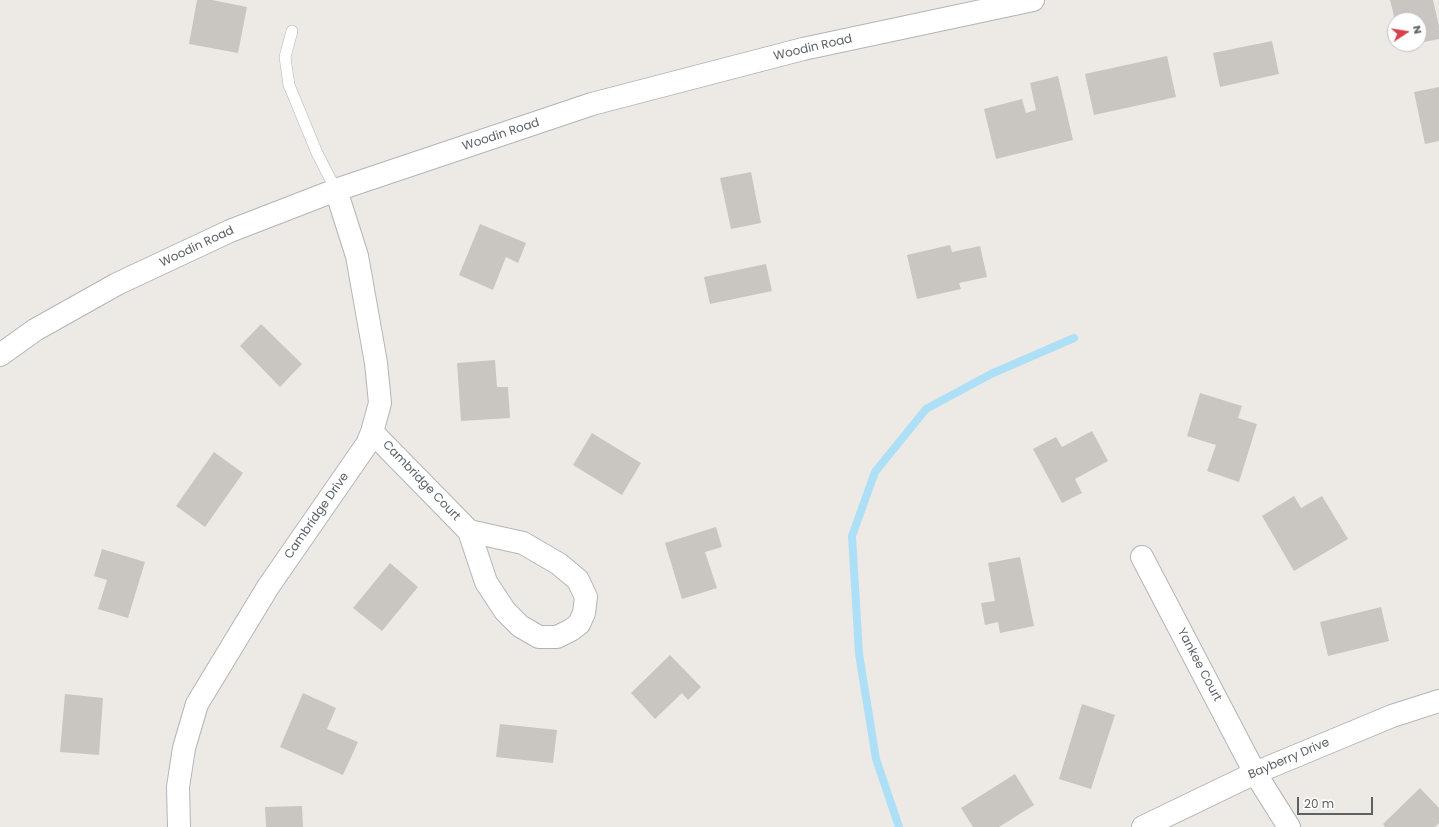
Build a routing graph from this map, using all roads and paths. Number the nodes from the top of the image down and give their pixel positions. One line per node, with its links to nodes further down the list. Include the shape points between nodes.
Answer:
1 (1033, 0): 3 (street, Woodin Road, via 803,49 592,104)
2 (292, 30): 3 (lane, via 285,57 289,85 317,153)
3 (336, 190): 4 (street, Woodin Road, via 230,231 117,284 35,330); 5 (street, Cambridge Drive, via 357,256 376,363 380,403)
4 (0, 355)
5 (372, 432): 6 (street, Cambridge Court); 10 (street, Cambridge Drive, via 367,444 268,587 197,704 184,748 178,787)
6 (469, 531): 6 (street, Cambridge Court, via 523,543 559,564 578,580 586,597 584,613 579,624 557,637 539,638 520,626 505,611 486,582)
7 (1142, 557): 9 (street, Yankee Court)
8 (1439, 701): 9 (street, Bayberry Drive, via 1392,716)
9 (1256, 773): 11 (street, Bayberry Drive); 12 (street, Yankee Court)
10 (179, 827)
11 (1143, 827)
12 (1288, 827)

